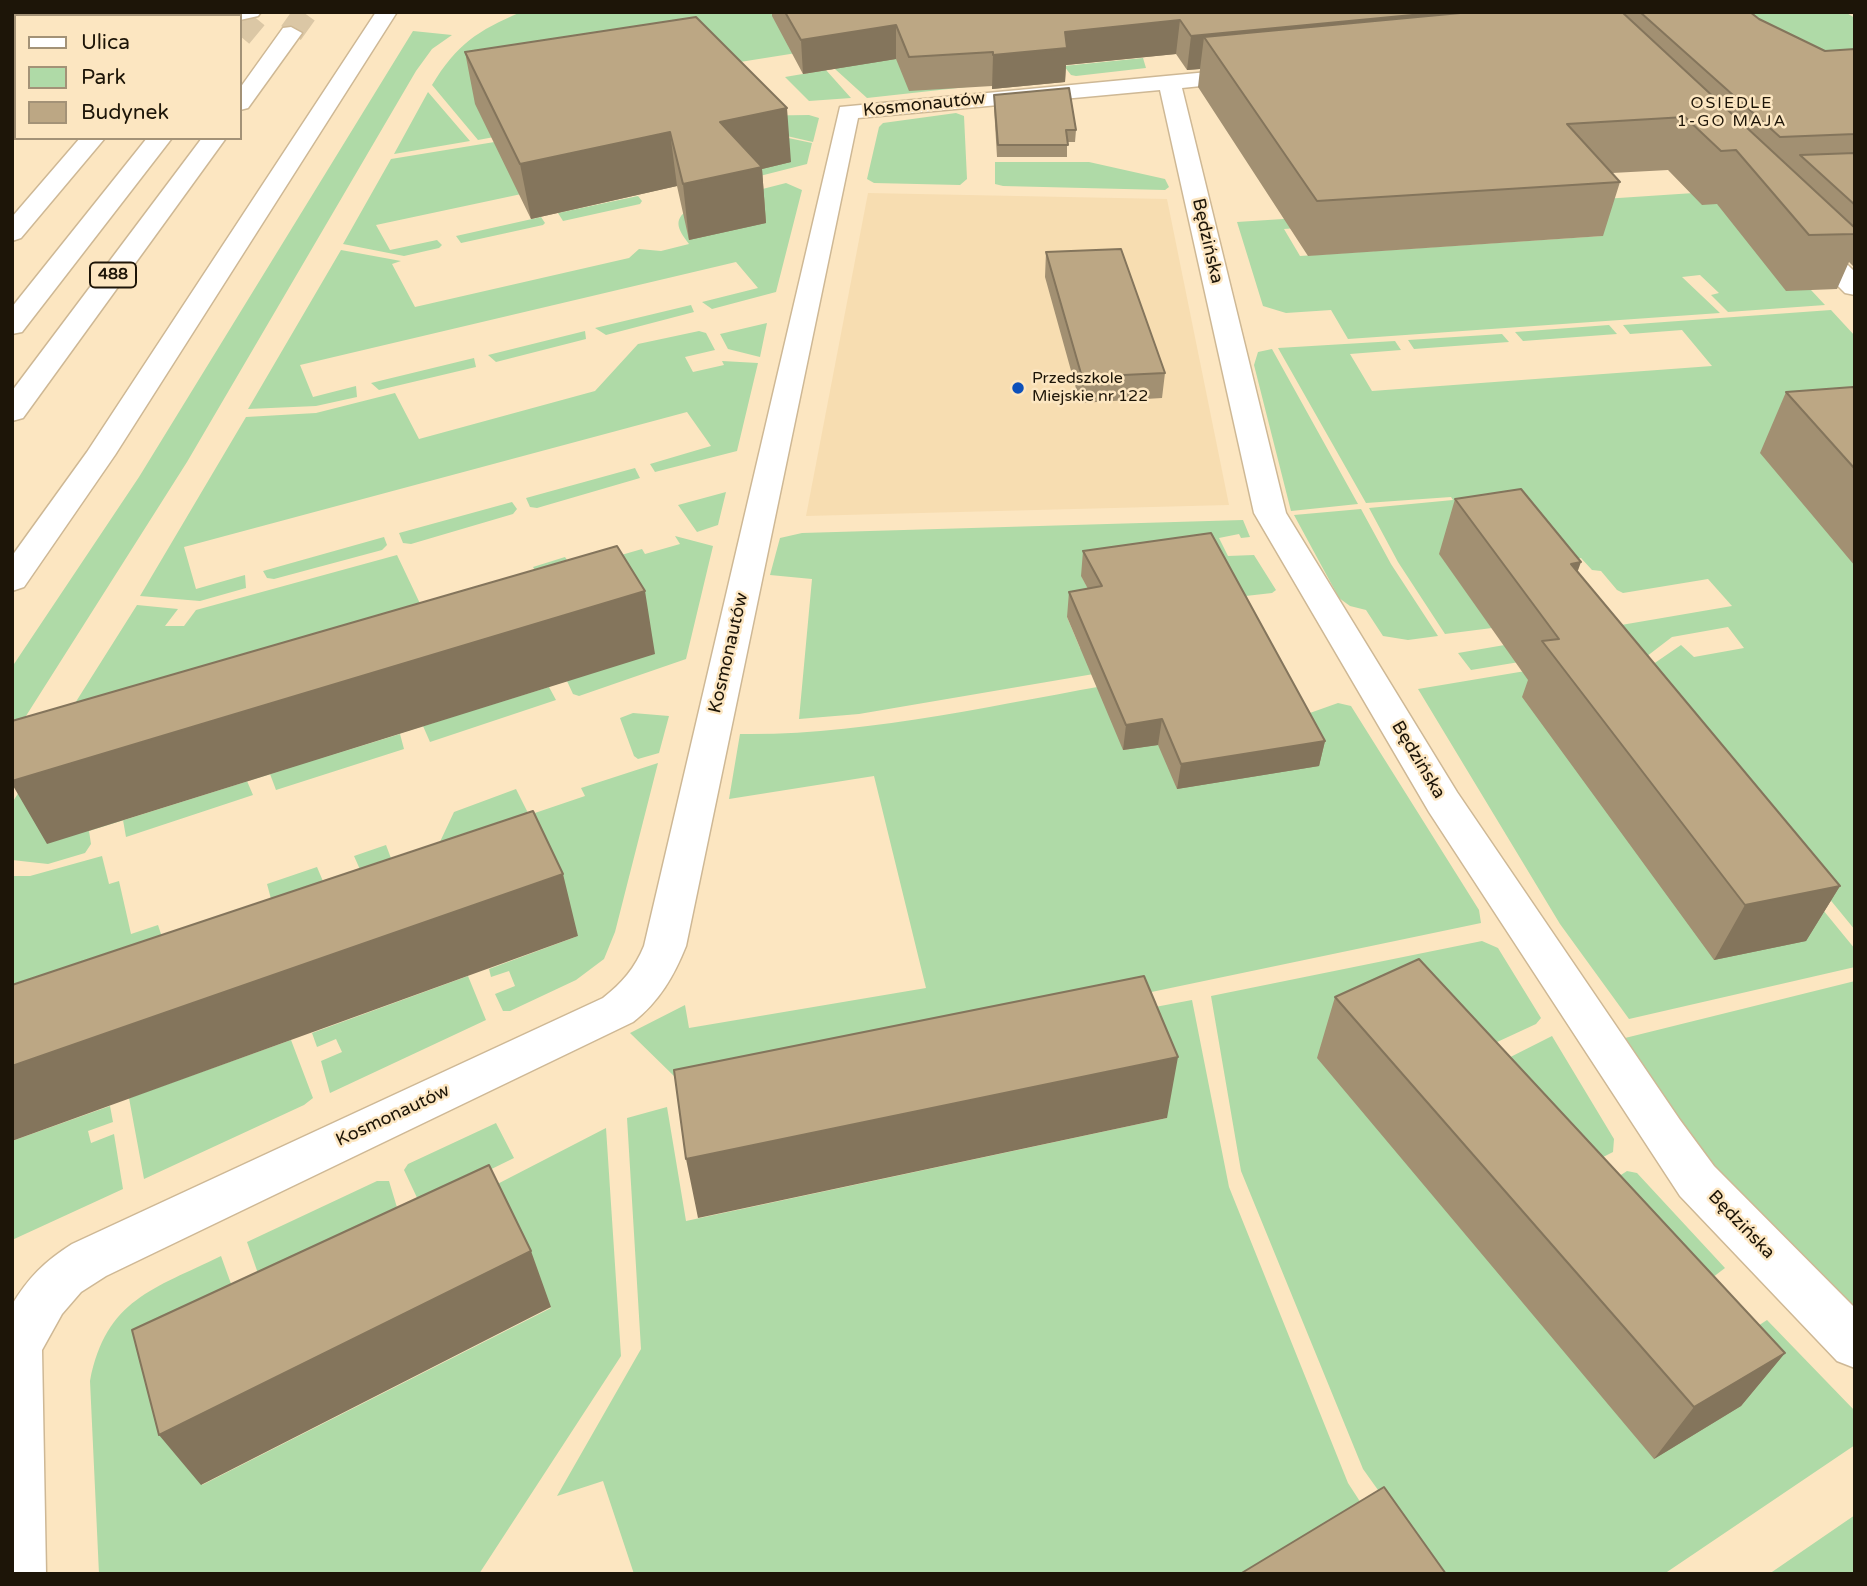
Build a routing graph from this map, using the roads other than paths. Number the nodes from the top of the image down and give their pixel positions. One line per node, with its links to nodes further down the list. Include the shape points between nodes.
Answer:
1 (387, 12): 14 (street, via 100,456)
2 (291, 33): 5 (street)
3 (1281, 72): 4 (street, Kosmonautów)
4 (1169, 81): 15 (street, Będzińska, via 1270,513 1443,802 1670,1144 1697,1181); 16 (street, Kosmonautów, via 848,113 665,946 654,976 618,1010 89,1259 64,1276 44,1297 16,1346)
5 (242, 100)
6 (91, 140): 10 (street)
7 (158, 140): 12 (street, 488)
8 (213, 140): 13 (street, 488)
9 (1786, 220): 11 (street)
10 (12, 233)
11 (1855, 287)
12 (12, 327)
13 (12, 412)
14 (12, 580)
15 (1855, 1344)
16 (18, 1574)

